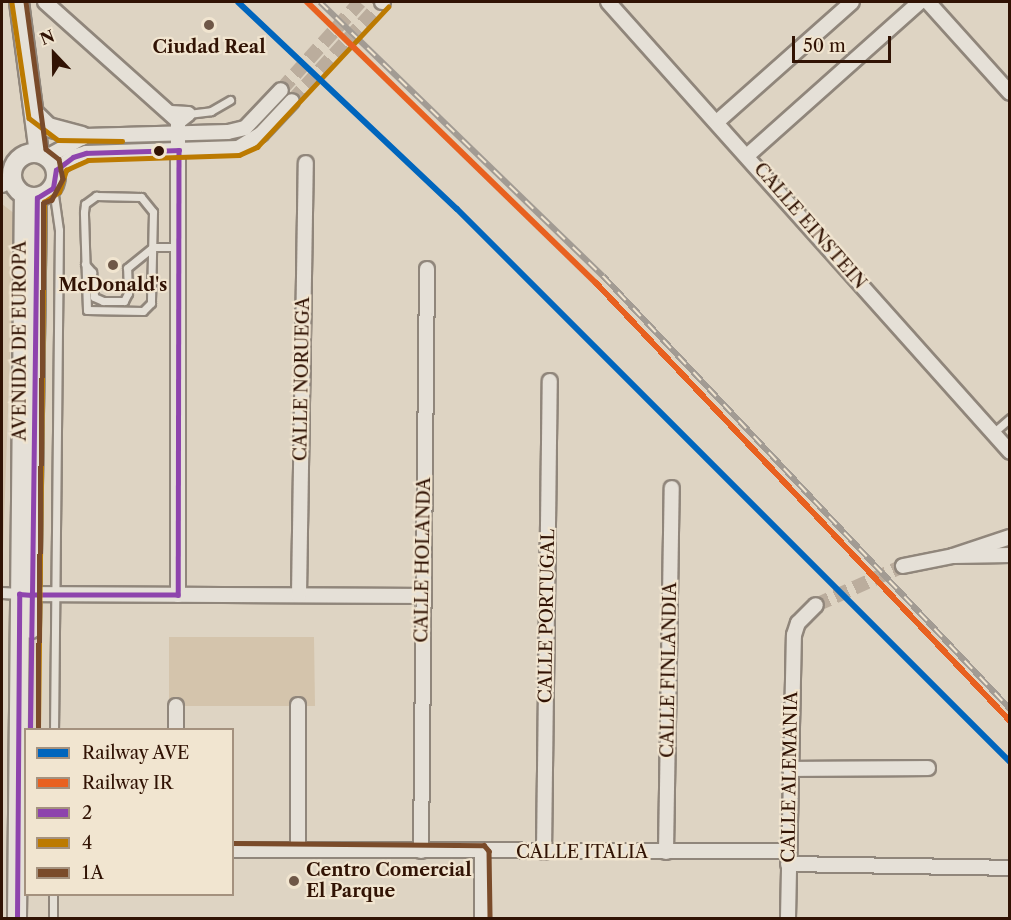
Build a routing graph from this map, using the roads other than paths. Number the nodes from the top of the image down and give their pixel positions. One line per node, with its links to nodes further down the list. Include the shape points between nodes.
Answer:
1 (20, 2): 11 (main road)
2 (45, 2): 12 (street)
3 (609, 2): 13 (street, CALLE EINSTEIN)
4 (852, 2): 13 (street)
5 (920, 2): 16 (street)
6 (928, 2): 8 (street)
7 (281, 90): 12 (street, via 245,128)
8 (1010, 93)
9 (230, 100): 12 (lane, via 211,111)
10 (292, 100): 15 (street, via 261,134 238,148)
11 (35, 114): 14 (main road, via 48,127); 18 (main road)
12 (179, 120): 14 (street); 15 (street)
13 (718, 121): 16 (street, CALLE EINSTEIN)
14 (82, 136): 18 (street)
15 (179, 150): 18 (street, via 86,153); 22 (street)
16 (748, 155): 27 (street, CALLE EINSTEIN)
17 (306, 163): 37 (street, CALLE NORUEGA)
18 (49, 167): 19 (main road, via 18,159); 20 (main road); 35 (lane, via 59,230)
19 (7, 182): 20 (main road)
20 (30, 197): 34 (main road, AVENIDA DE EUROPA)
21 (153, 247): 22 (lane); 23 (lane, via 127,268 128,293 124,300 94,297 92,272); 23 (lane, via 151,303 143,311 87,310); 23 (lane, via 153,212 144,199 96,196 85,204)
22 (179, 247): 36 (street)
23 (85, 264)
24 (427, 269): 38 (street, CALLE HOLANDA)
25 (550, 381): 52 (street, CALLE PORTUGAL)
26 (1010, 417): 27 (lane)
27 (993, 433): 28 (street, CALLE EINSTEIN)
28 (1010, 452)
29 (672, 488): 53 (street, CALLE FINLANDIA)
30 (1010, 537): 32 (street)
31 (1010, 555): 32 (street)
32 (953, 556): 33 (street)
33 (903, 566)
34 (17, 594): 35 (street); 42 (main road, AVENIDA DE EUROPA); 47 (main road, AVENIDA DE EUROPA)
35 (55, 594): 36 (street); 43 (lane)
36 (178, 595): 37 (street)
37 (298, 595): 38 (street)
38 (422, 596): 50 (street, CALLE HOLANDA)
39 (816, 605): 46 (street, CALLE ALEMANIA, via 798,623 794,635)
40 (298, 705): 49 (street)
41 (176, 706): 44 (street)
42 (30, 728)
43 (54, 728)
44 (176, 728)
45 (928, 768): 46 (street)
46 (790, 769): 54 (street, CALLE ALEMANIA)
47 (22, 848): 58 (main road, AVENIDA DE EUROPA)
48 (234, 850): 49 (street, CALLE ITALIA)
49 (298, 850): 50 (street, CALLE ITALIA)
50 (421, 851): 51 (street, CALLE ITALIA)
51 (482, 852): 52 (street, CALLE ITALIA); 61 (street)
52 (544, 852): 53 (street, CALLE ITALIA)
53 (666, 852): 54 (street, CALLE ITALIA)
54 (788, 858): 55 (street, CALLE ITALIA); 62 (street, CALLE ALEMANIA)
55 (1010, 868)
56 (29, 896): 59 (main road)
57 (53, 896): 60 (lane)
58 (17, 918)
59 (29, 918)
60 (52, 918)
61 (482, 918)
62 (788, 918)

